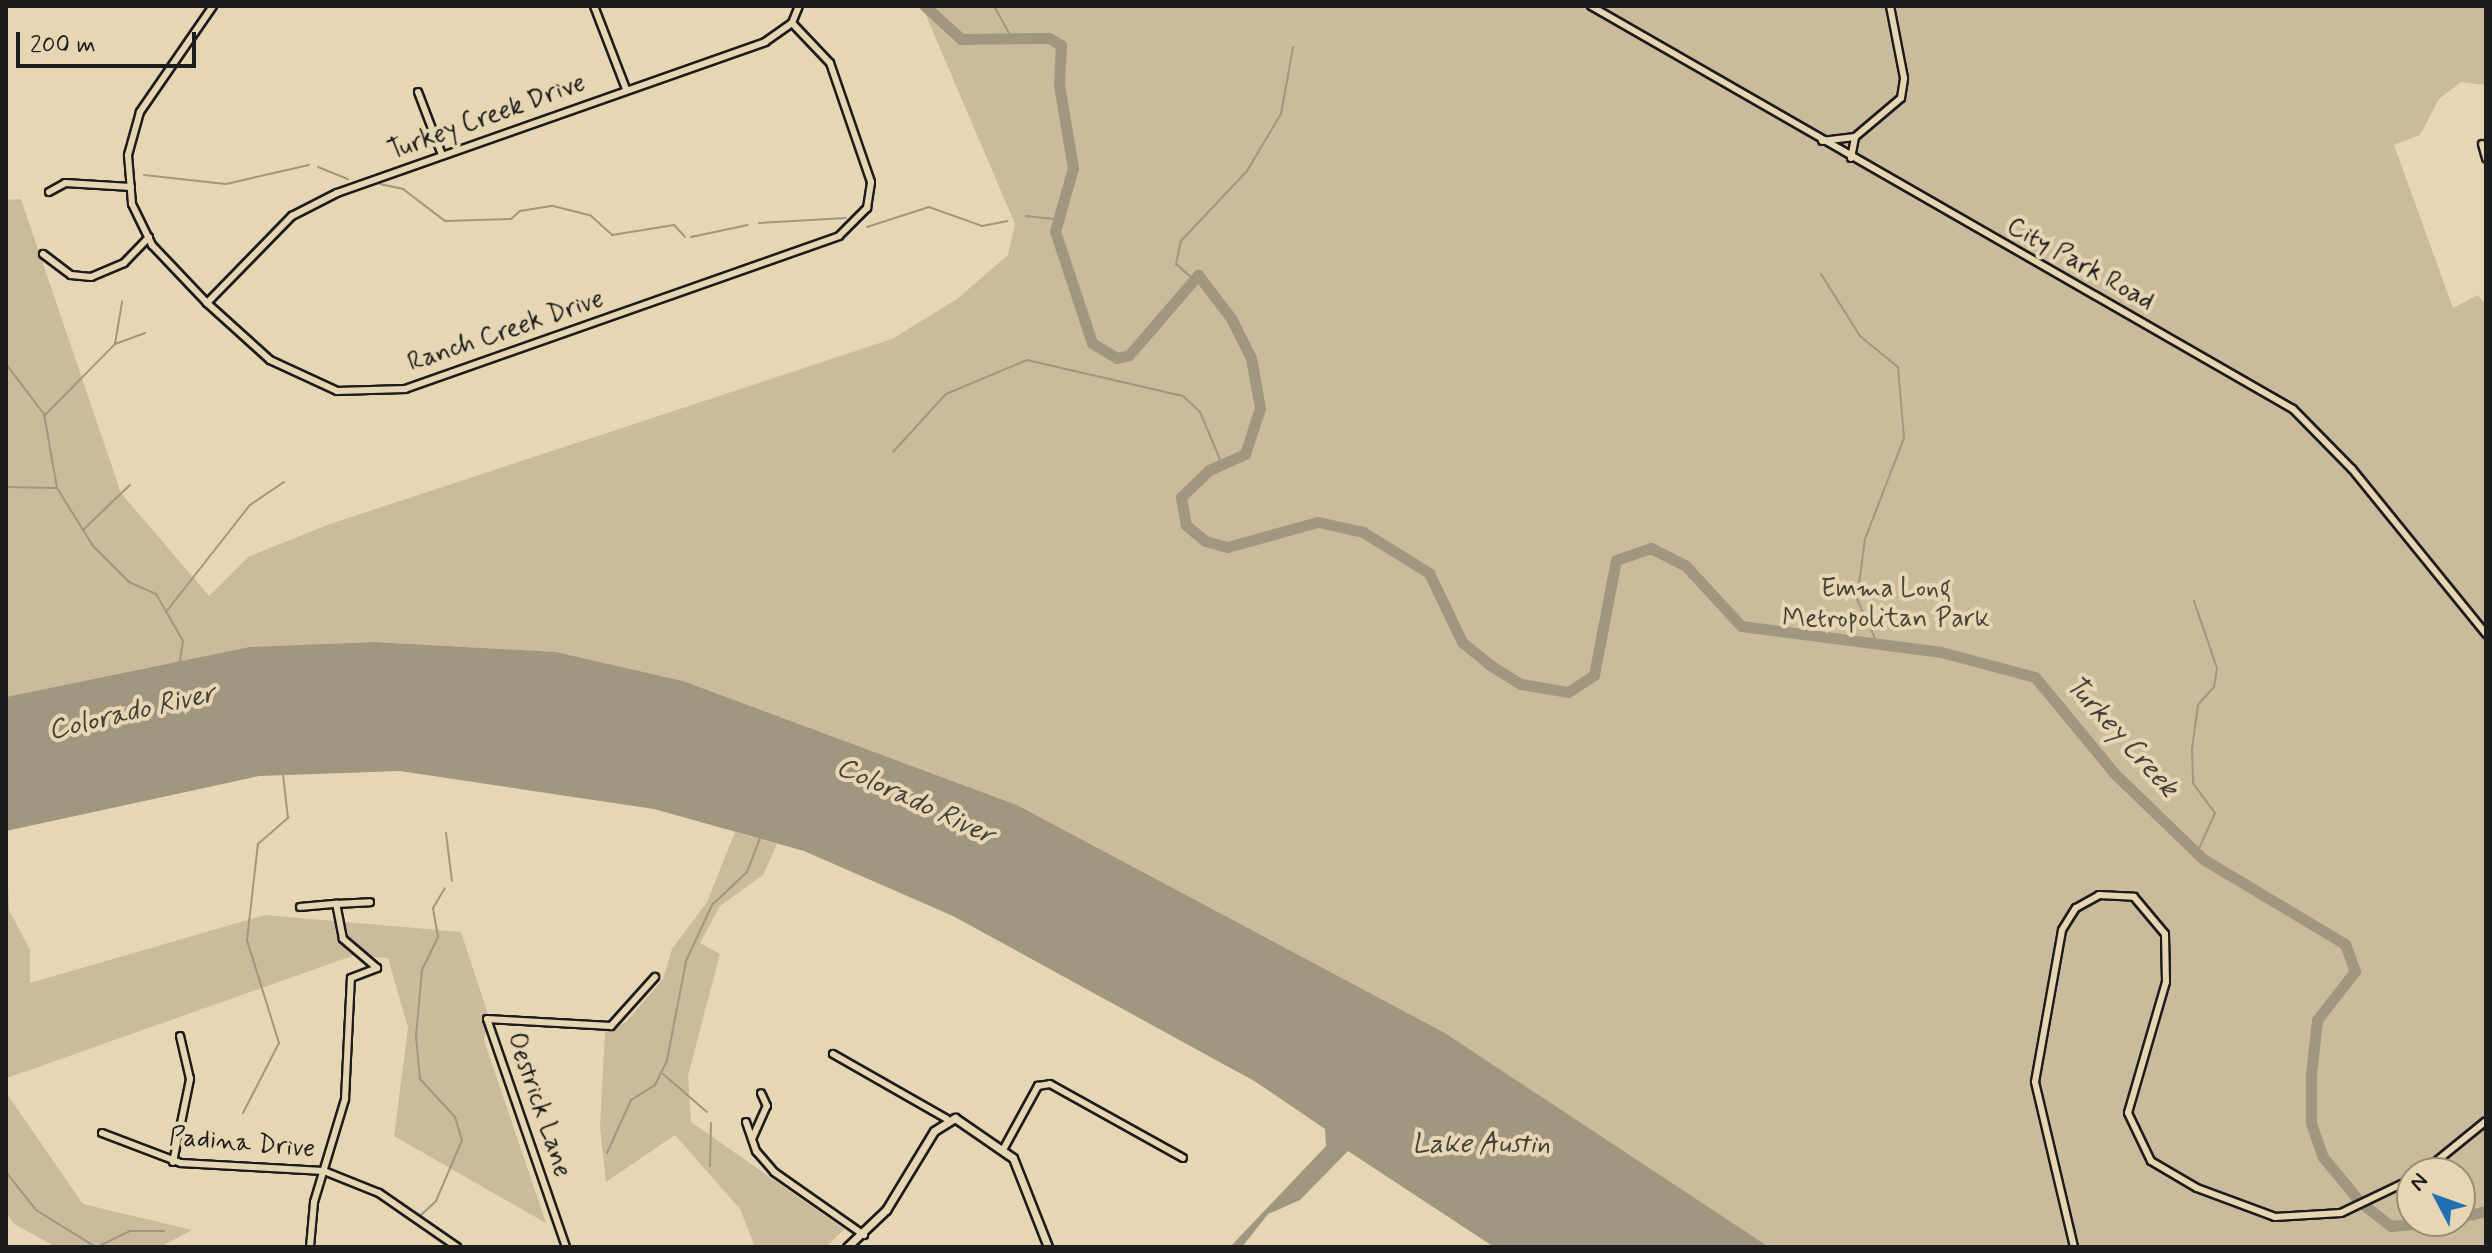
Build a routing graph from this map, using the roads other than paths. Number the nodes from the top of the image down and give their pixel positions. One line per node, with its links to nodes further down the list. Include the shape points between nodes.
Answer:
1 (213, 6): 15 (street, Ranch Creek Drive, via 140,112 128,155)
2 (594, 6): 7 (street)
3 (799, 6): 6 (street)
4 (1591, 6): 10 (street, City Park Road)
5 (1890, 6): 9 (street, via 1903,93)
6 (792, 23): 7 (street, Turkey Creek Drive, via 765,42); 19 (street, Ranch Creek Drive, via 830,63 871,182 867,208 839,236 405,389 337,391 304,381)
7 (626, 89): 12 (street, Turkey Creek Drive)
8 (418, 92): 12 (street)
9 (1855, 137): 10 (street); 13 (street)
10 (1822, 141): 13 (street, City Park Road)
11 (2482, 144): 14 (street)
12 (442, 155): 19 (street, Turkey Creek Drive, via 292,216)
13 (1851, 158): 20 (street, City Park Road, via 2298,413)
14 (2486, 158)
15 (131, 187): 16 (street, via 65,183); 17 (street, Ranch Creek Drive)
16 (49, 192)
17 (149, 237): 18 (street, via 124,263 91,277 71,275); 19 (street, Ranch Creek Drive)
18 (43, 254)
19 (207, 303)
20 (2486, 634)
21 (370, 902): 22 (street)
22 (336, 904): 23 (street); 37 (street, via 343,939 377,968 351,978 345,1099)
23 (300, 907)
24 (655, 977): 42 (street, Oestrick Lane, via 611,1026 487,1019)
25 (180, 1036): 36 (street, via 190,1079)
26 (833, 1054): 28 (street)
27 (761, 1093): 32 (street, via 767,1106)
28 (947, 1119): 33 (street, via 972,1124); 39 (street)
29 (2486, 1121): 34 (street)
30 (746, 1122): 32 (street)
31 (102, 1133): 36 (street, Padina Drive)
32 (752, 1139): 39 (street, via 774,1172 816,1208)
33 (1004, 1148): 35 (street, via 1038,1086 1050,1084); 44 (street, via 1023,1176)
34 (2442, 1157)
35 (1183, 1158)
36 (173, 1162): 37 (street, Padina Drive)
37 (324, 1171): 40 (street); 41 (street, Padina Drive, via 379,1193)
38 (2396, 1188): 45 (street, via 2358,1208 2263,1214 2187,1183 2145,1154 2129,1102 2161,1006 2165,934 2134,897 2099,895 2076,908 2060,938 2035,1082)
39 (864, 1235): 43 (street)
40 (310, 1247)
41 (457, 1247)
42 (566, 1247)
43 (847, 1247)
44 (1048, 1247)
45 (2074, 1247)

